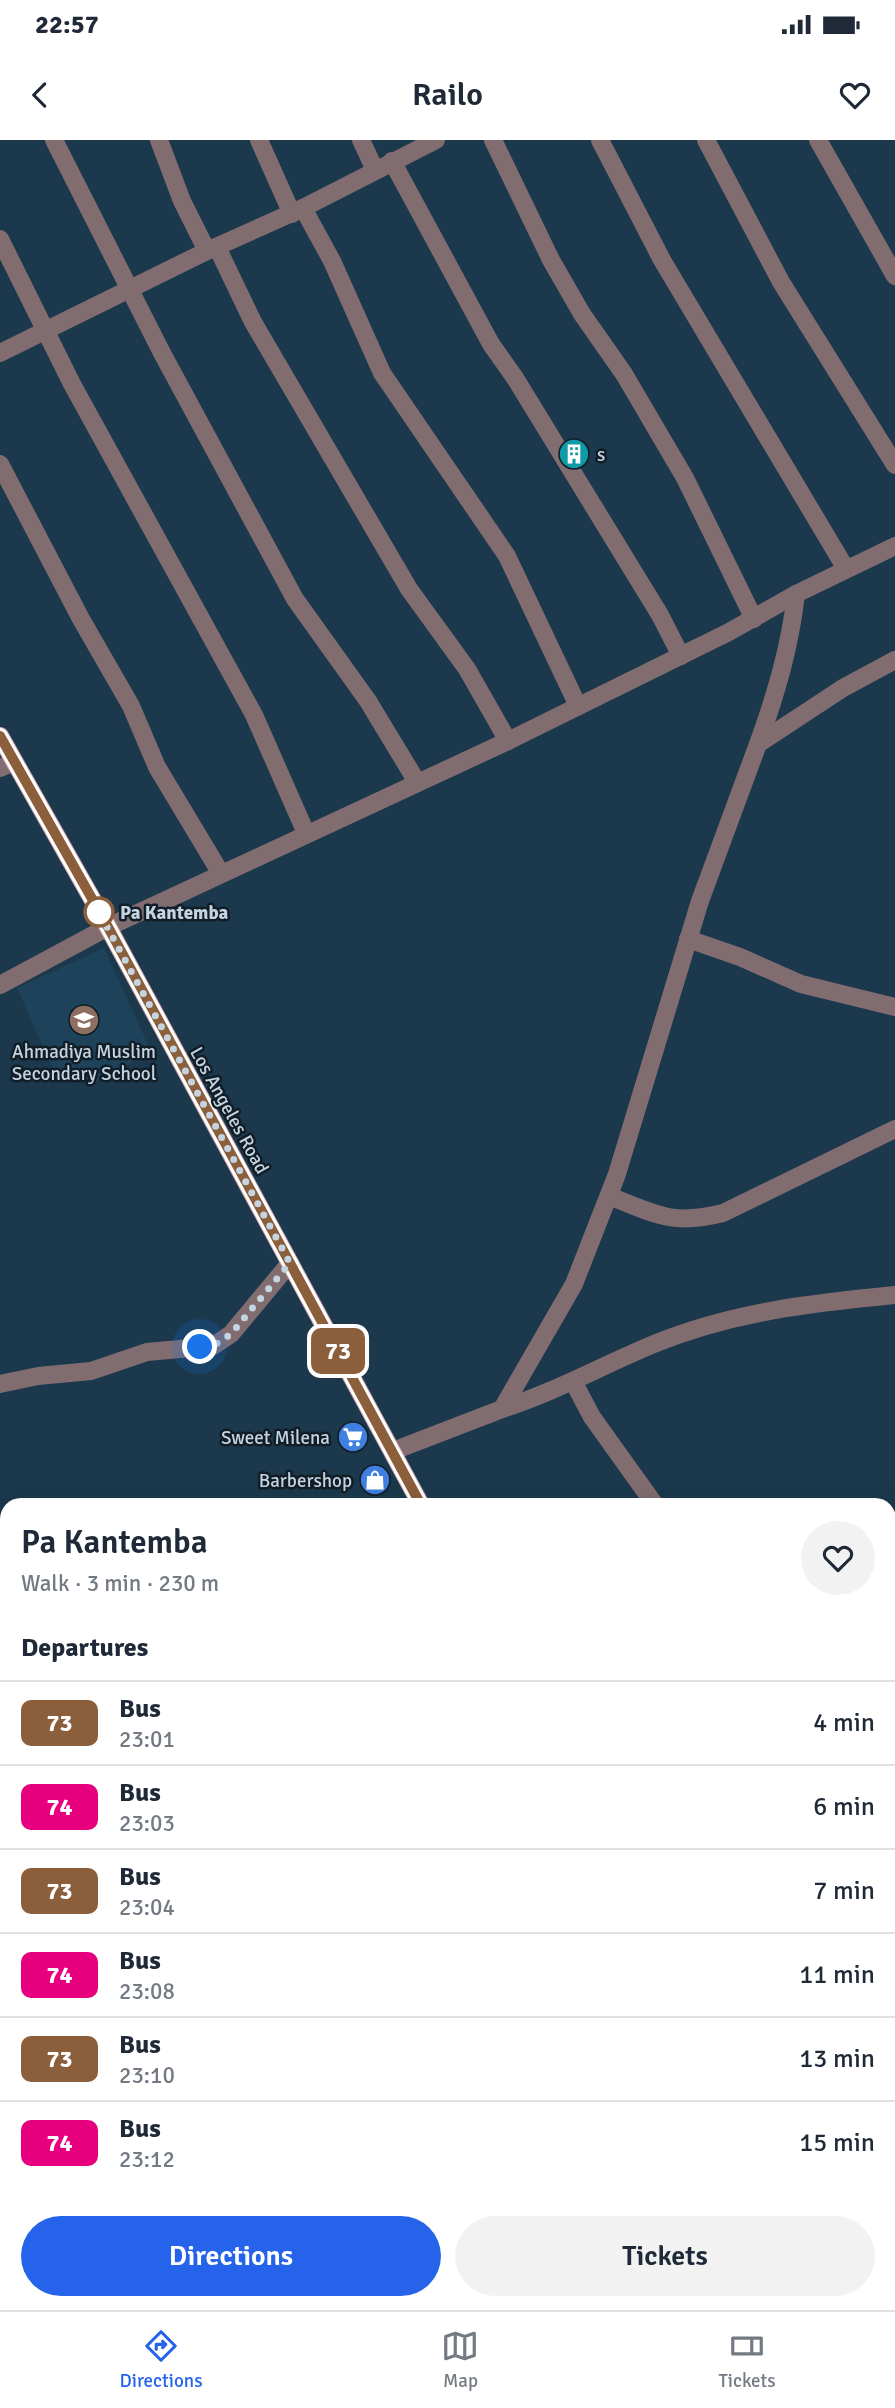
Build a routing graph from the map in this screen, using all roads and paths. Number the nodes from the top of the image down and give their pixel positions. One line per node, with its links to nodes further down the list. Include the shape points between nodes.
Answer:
1 (54, 140): 16 (street)
2 (159, 140): 14 (street, via 182,201)
3 (259, 140): 12 (street)
4 (361, 140): 11 (street)
5 (436, 140): 10 (street)
6 (493, 140): 24 (street, via 556,269 679,467)
7 (600, 140): 22 (street, via 662,260)
8 (706, 140): 20 (street, via 781,282)
9 (818, 140): 15 (street)
10 (392, 161): 11 (street); 25 (street, via 491,344)
11 (375, 170): 12 (street)
12 (297, 211): 14 (street); 27 (street, via 332,261 382,373 507,556)
13 (0, 239): 17 (street)
14 (212, 249): 16 (street); 29 (street, via 409,589 467,669)
15 (895, 276)
16 (129, 290): 17 (street); 32 (street, via 295,599 368,701)
17 (44, 331): 18 (street); 33 (street, via 254,715)
18 (0, 353)
19 (0, 464): 34 (street, via 131,706 157,767)
20 (895, 465)
21 (895, 546): 22 (street)
22 (846, 569): 23 (street)
23 (796, 594): 24 (street); 30 (street, via 782,675)
24 (754, 619): 25 (street)
25 (681, 656): 27 (street)
26 (895, 660): 30 (street)
27 (578, 706): 29 (street)
28 (0, 736): 31 (main road, Los Angeles Road)
29 (508, 741): 32 (street)
30 (758, 744): 36 (street)
31 (7, 765): 35 (main road, Los Angeles Road)
32 (417, 782): 33 (street)
33 (306, 833): 34 (street)
34 (220, 872): 35 (street)
35 (108, 927): 37 (street); 41 (main road, Los Angeles Road)
36 (688, 939): 38 (street, via 801,984); 40 (street)
37 (0, 985)
38 (895, 1007)
39 (895, 1129): 40 (street, via 723,1213 693,1221 666,1218)
40 (609, 1196): 45 (street, via 574,1284)
41 (290, 1263): 44 (street, via 231,1334 213,1346 147,1352 91,1371); 46 (main road, Los Angeles Road)
42 (895, 1294): 43 (street, via 799,1304 738,1317 655,1344)
43 (574, 1383): 45 (street); 48 (street, via 592,1417)
44 (0, 1384)
45 (502, 1409): 46 (street)
46 (393, 1451): 47 (main road, Los Angeles Road)
47 (417, 1498)
48 (650, 1498)

